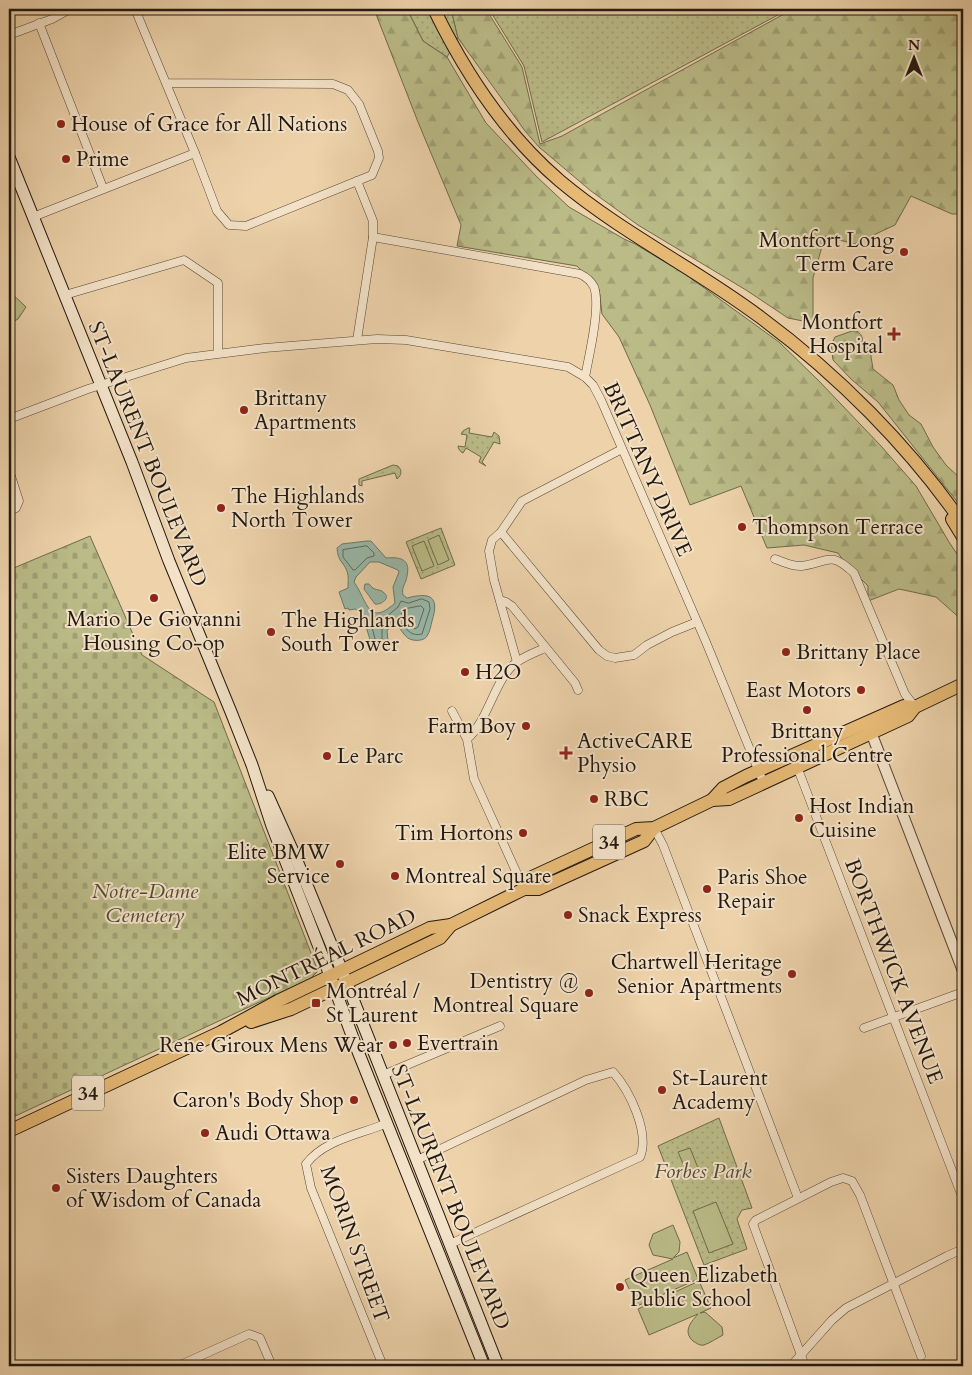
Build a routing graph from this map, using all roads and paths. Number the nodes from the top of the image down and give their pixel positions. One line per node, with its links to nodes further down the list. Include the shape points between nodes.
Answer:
1 (70, 9): 4 (street)
2 (135, 9): 6 (street)
3 (434, 9): 21 (main road, via 481,92 547,169 596,208 789,339 883,426)
4 (39, 23): 5 (street); 10 (street)
5 (9, 35)
6 (166, 83): 7 (street); 9 (street, via 333,84 348,90 359,104 379,158 372,175)
7 (195, 153): 9 (street, via 218,211 229,225 246,226); 10 (street)
8 (9, 157): 11 (main road, ST-LAURENT BOULEVARD)
9 (357, 181): 12 (street, via 373,221)
10 (103, 188): 11 (street)
11 (33, 217): 13 (main road, ST-LAURENT BOULEVARD)
12 (373, 237): 14 (street); 16 (street, via 572,271 588,279 596,293 597,306)
13 (65, 295): 15 (street, via 184,260 218,283); 17 (main road, ST-LAURENT BOULEVARD)
14 (358, 340): 15 (street, BRITTANY DRIVE); 16 (street, BRITTANY DRIVE, via 406,340 517,358 568,367)
15 (218, 353): 17 (street, BRITTANY DRIVE, via 167,362)
16 (585, 377): 19 (street, BRITTANY DRIVE, via 601,400)
17 (101, 385): 18 (street, BRITTANY DRIVE); 45 (main road, ST-LAURENT BOULEVARD, via 252,765 296,856 304,894)
18 (9, 419)
19 (622, 449): 24 (street, via 522,501); 28 (street, BRITTANY DRIVE)
20 (9, 470): 22 (street, via 19,501 16,508)
21 (923, 473): 23 (main road); 25 (main road)
22 (9, 511)
23 (963, 524)
24 (501, 532): 27 (street, via 492,540 489,551); 28 (street, via 607,656 634,656 672,632)
25 (963, 537)
26 (775, 559): 33 (street, via 802,566 834,559 854,573 905,694)
27 (500, 600): 29 (street, via 512,606); 30 (street)
28 (697, 622): 39 (street, BRITTANY DRIVE)
29 (545, 648): 30 (street); 32 (street)
30 (517, 662): 36 (street, via 497,689 474,734)
31 (963, 684): 33 (main road, MONTRÉAL ROAD / 34)
32 (578, 690)
33 (915, 707): 35 (main road, MONTRÉAL ROAD / 34, via 908,716)
34 (452, 711): 36 (street)
35 (869, 727): 37 (main road, MONTRÉAL ROAD / 34); 38 (main road, MONTRÉAL ROAD / 34); 44 (street)
36 (467, 739): 43 (street, via 474,779)
37 (792, 755): 38 (street, BORTHWICK AVENUE); 39 (main road, MONTRÉAL ROAD / 34)
38 (798, 768): 40 (main road, MONTRÉAL ROAD / 34); 47 (street, BORTHWICK AVENUE)
39 (758, 771): 40 (street, BRITTANY DRIVE); 41 (main road, MONTRÉAL ROAD / 34, via 723,788)
40 (764, 784): 41 (main road, MONTRÉAL ROAD / 34, via 729,799)
41 (712, 800): 42 (main road, MONTRÉAL ROAD / 34)
42 (654, 828): 43 (main road, MONTRÉAL ROAD / 34, via 644,841 538,889); 54 (street)
43 (524, 889): 45 (main road, MONTRÉAL ROAD / 34, via 451,925 430,928)
44 (963, 971)
45 (338, 979): 50 (main road, ST-LAURENT BOULEVARD); 51 (main road, ST-LAURENT BOULEVARD); 52 (main road, MONTRÉAL ROAD / 34, via 291,1009 221,1032)
46 (963, 992): 47 (street)
47 (893, 1017): 49 (street); 55 (street, BORTHWICK AVENUE)
48 (500, 1026): 50 (street)
49 (864, 1028)
50 (383, 1075): 53 (main road, ST-LAURENT BOULEVARD)
51 (387, 1123): 63 (street, MORIN STREET, via 323,1147 306,1164 311,1188); 64 (main road, ST-LAURENT BOULEVARD)
52 (9, 1131)
53 (416, 1160): 56 (main road, ST-LAURENT BOULEVARD); 56 (street, via 601,1075 613,1072 626,1090 642,1130 640,1156)
54 (798, 1198): 58 (street, via 842,1178 852,1181); 59 (street, via 753,1224)
55 (963, 1200)
56 (450, 1244): 65 (main road, ST-LAURENT BOULEVARD)
57 (963, 1249): 58 (street)
58 (894, 1284): 59 (street, via 846,1308); 60 (street)
59 (801, 1356): 66 (street); 67 (street)
60 (921, 1356)
61 (178, 1366): 62 (street, via 250,1334 260,1338)
62 (272, 1366)
63 (383, 1366)
64 (484, 1366)
65 (498, 1366)
66 (791, 1366)
67 (805, 1366)

